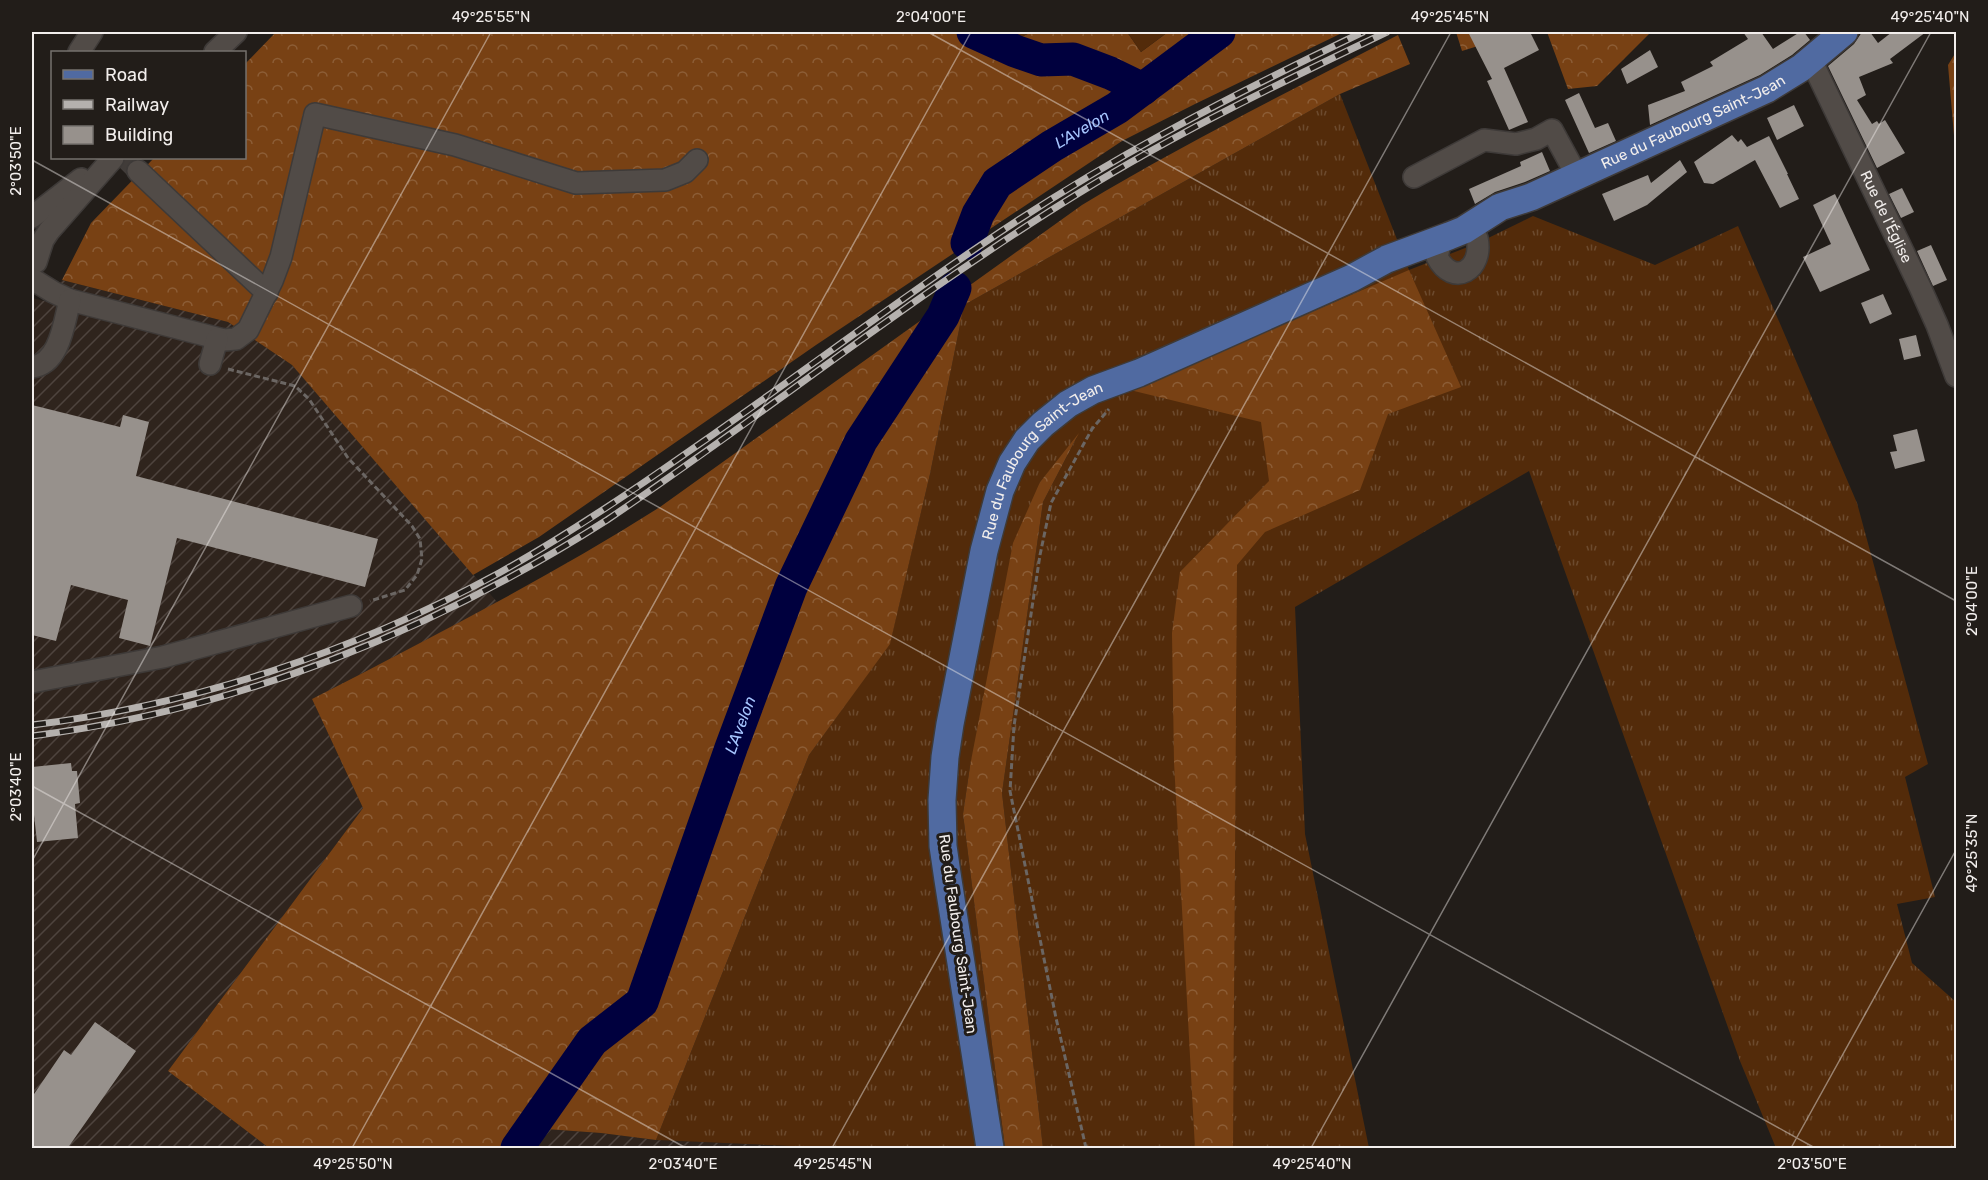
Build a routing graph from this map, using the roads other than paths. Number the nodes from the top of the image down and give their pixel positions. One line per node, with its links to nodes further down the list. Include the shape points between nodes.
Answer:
1 (92, 32): 4 (street)
2 (236, 32): 5 (street)
3 (1844, 32): 6 (main road, Rue du Faubourg Saint-Jean)
4 (80, 51)
5 (216, 51)
6 (1811, 60): 11 (main road, Rue du Faubourg Saint-Jean, via 1767,89); 23 (street, Rue de l'Église, via 1920,287)
7 (106, 159): 14 (street)
8 (112, 159): 17 (street, via 49,231)
9 (697, 160): 18 (street, via 685,172 665,180 576,183 455,145 315,114 281,257)
10 (138, 171): 18 (street)
11 (1577, 176): 12 (street, via 1552,130 1516,144 1484,140); 13 (main road, Rue du Faubourg Saint-Jean)
12 (1414, 177)
13 (1531, 197): 16 (main road, Rue du Faubourg Saint-Jean, via 1500,207); 16 (main road, Rue du Faubourg Saint-Jean, via 1460,248)
14 (32, 217)
15 (32, 239): 17 (street)
16 (1441, 247): 26 (main road, Rue du Faubourg Saint-Jean, via 1400,253 1139,373 1048,438 1019,482 966,649 942,793 943,838)
17 (33, 272): 19 (street, via 53,292)
18 (267, 293): 20 (street, via 242,335 229,341)
19 (70, 300): 20 (street); 22 (street, via 53,353 44,364)
20 (217, 339): 21 (street)
21 (210, 364)
22 (32, 367)
23 (1956, 376)
24 (351, 606): 25 (street, via 163,657)
25 (32, 682)
26 (990, 1149)

